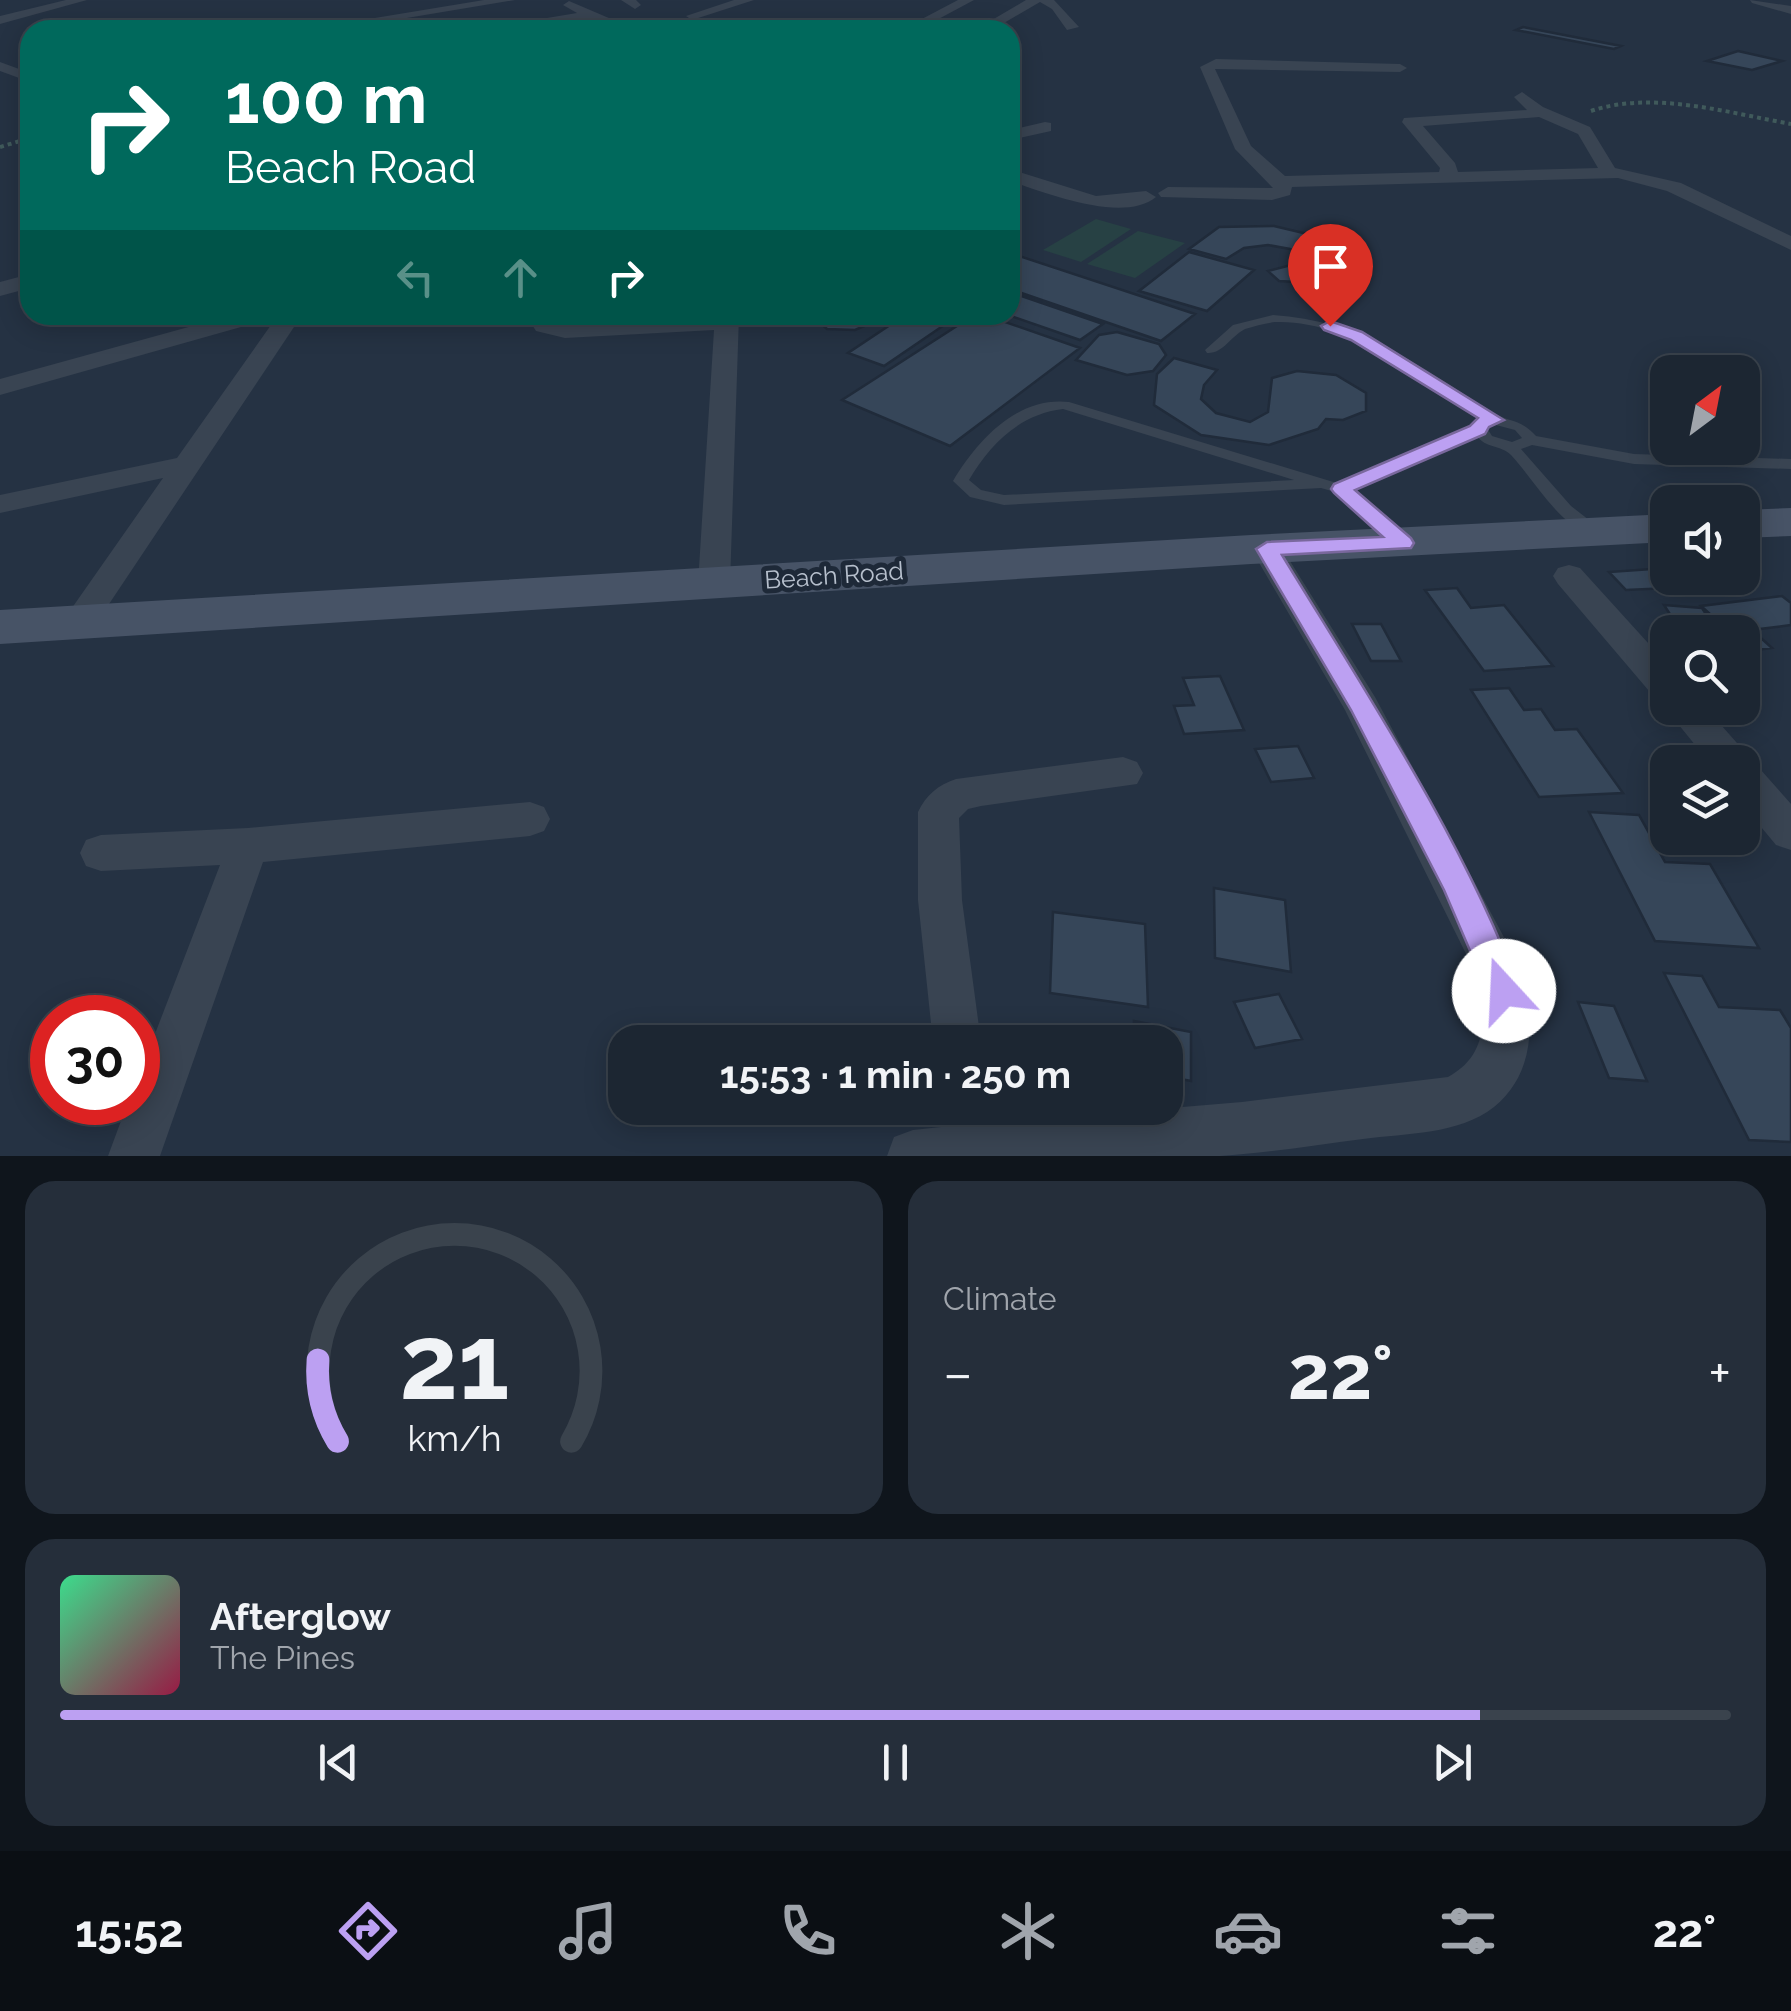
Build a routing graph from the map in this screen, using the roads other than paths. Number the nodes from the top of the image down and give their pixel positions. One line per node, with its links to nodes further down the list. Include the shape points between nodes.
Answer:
1 (81, 0): 11 (street)
2 (509, 0): 12 (street)
3 (555, 0): 9 (street)
4 (748, 0): 15 (street, via 691,17)
5 (968, 0): 16 (street)
6 (1035, 0): 17 (street)
7 (1044, 0): 18 (street)
8 (1756, 0): 10 (street)
9 (589, 14): 13 (street); 14 (street)
10 (1790, 14)
11 (0, 20)
12 (376, 20)
13 (560, 20)
14 (604, 20)
15 (699, 20)
16 (928, 20)
17 (1000, 20)
18 (1072, 27)
19 (1400, 68): 27 (street, via 1208,66 1230,124 1264,172)
20 (1522, 97): 21 (street)
21 (1536, 110): 24 (street, via 1576,124); 25 (street, via 1410,122 1449,166)
22 (1045, 127): 23 (street)
23 (1020, 132)
24 (1609, 172): 25 (street); 30 (street, via 1674,187)
25 (1448, 176): 27 (street)
26 (1020, 178): 29 (street, via 1095,202)
27 (1281, 182): 28 (street, via 1279,194)
28 (1168, 192)
29 (1146, 197)
30 (1791, 244)
31 (222, 325): 37 (street)
32 (283, 325): 43 (street)
33 (543, 325): 34 (street, via 565,332)
34 (646, 325)
35 (727, 325): 54 (street)
36 (1212, 350): 38 (lane, via 1256,322 1330,326)
37 (0, 387)
38 (1495, 420): 39 (lane); 40 (lane, via 1520,427)
39 (1478, 430): 41 (lane); 45 (lane)
40 (1531, 440): 41 (lane); 42 (lane, via 1634,459)
41 (1512, 447): 50 (lane)
42 (1791, 464)
43 (186, 465): 46 (street); 55 (street)
44 (1323, 483): 44 (lane, via 1046,405 1028,410 973,458 960,481 976,494 1004,500); 45 (lane)
45 (1342, 489): 51 (lane)
46 (0, 504)
47 (1791, 522): 48 (main road)
48 (1760, 523)
49 (1650, 529): 50 (main road, Beach Road)
50 (1593, 531): 51 (main road, Beach Road)
51 (1403, 543): 52 (main road, Beach Road)
52 (1267, 549): 54 (main road, Beach Road); 67 (street, via 1362,707 1493,958 1506,1024 1495,1074 1454,1102 1242,1128)
53 (1569, 576): 57 (street)
54 (714, 584): 55 (main road, Beach Road)
55 (79, 623): 56 (main road, Beach Road)
56 (0, 627)
57 (1650, 668)
58 (1699, 725): 59 (street)
59 (1717, 745)
60 (1123, 773): 66 (street, via 969,792 938,812)
61 (1760, 796): 63 (street)
62 (530, 818): 64 (street)
63 (1791, 833)
64 (248, 846): 65 (street); 68 (street)
65 (101, 853)
66 (955, 1025)
67 (968, 1137): 69 (street)
68 (134, 1156)
69 (913, 1156)

